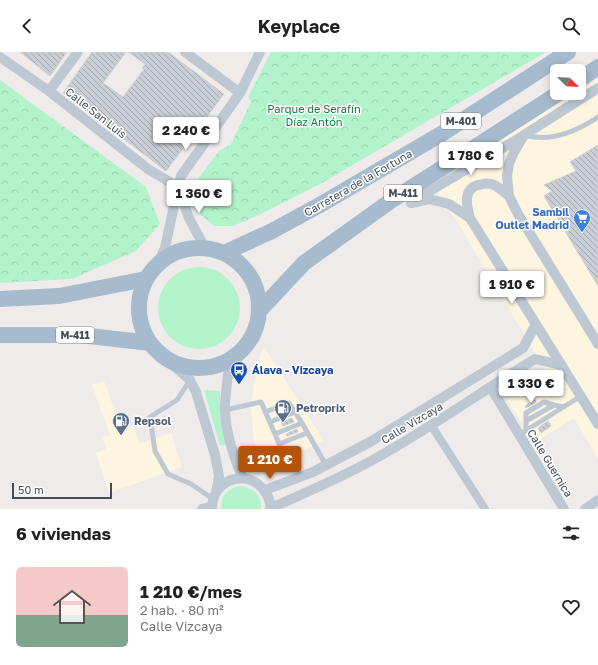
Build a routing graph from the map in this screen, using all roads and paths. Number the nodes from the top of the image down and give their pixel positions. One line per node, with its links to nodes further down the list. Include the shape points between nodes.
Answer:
1 (78, 52): 9 (street)
2 (185, 52): 10 (street)
3 (260, 52): 10 (street)
4 (568, 52): 20 (main road, Carretera de la Fortuna / M-401, via 443,133 284,225)
5 (0, 56): 9 (street, Calle San Luis)
6 (598, 67): 7 (main road)
7 (586, 75)
8 (598, 88): 13 (street)
9 (49, 92): 14 (street, Calle San Luis, via 148,169)
10 (240, 93): 14 (street, via 181,176)
11 (550, 99): 16 (main road, M-411)
12 (598, 117): 13 (lane, via 586,125 554,137)
13 (524, 135): 15 (street, via 508,164); 17 (street)
14 (178, 187): 19 (street, via 189,218); 21 (street, via 164,248)
15 (509, 196): 18 (street, via 495,185 486,183 475,187 468,193 466,204); 28 (street)
16 (392, 200): 17 (street); 24 (main road, M-411, via 304,263)
17 (411, 203): 18 (street, via 429,199 449,204)
18 (470, 218): 25 (street)
19 (205, 248): 20 (main road); 21 (main road, via 187,249 171,255)
20 (224, 253): 24 (main road, via 239,262 251,276 258,292)
21 (157, 265): 22 (main road)
22 (146, 279): 23 (main road, via 59,296); 27 (main road, via 140,295 139,311 142,328)
23 (0, 300)
24 (260, 310): 30 (main road, via 256,329 246,347)
25 (536, 324): 31 (street); 46 (street, Calle Vizcaya, via 522,348 370,442)
26 (0, 335): 27 (main road, M-411, via 81,335)
27 (150, 342): 29 (main road)
28 (598, 344)
29 (166, 359): 30 (main road, via 198,369 215,367); 32 (street)
30 (230, 360): 36 (street)
31 (561, 365): 33 (street, Calle Vizcaya, via 535,359); 34 (street)
32 (190, 380): 50 (street, via 196,392 219,476); 50 (lane, via 177,400 150,417 156,451 168,474 192,484)
33 (491, 388): 42 (street, Calle Vizcaya); 44 (street, Calle Guernica)
34 (581, 396): 35 (lane); 41 (street)
35 (564, 407): 44 (lane); 44 (lane, via 554,405 526,421)
36 (225, 410): 37 (lane, via 261,402); 47 (street, via 232,450)
37 (265, 412): 38 (lane, via 289,403); 39 (lane)
38 (295, 412): 39 (lane); 40 (lane)
39 (270, 422): 45 (lane)
40 (302, 423): 43 (lane); 45 (lane)
41 (598, 424)
42 (431, 425): 51 (street, Calle Vizcaya, via 323,486); 53 (street)
43 (307, 433): 45 (lane, via 279,444); 46 (lane)
44 (523, 433): 54 (street, Calle Guernica)
45 (275, 434)
46 (326, 465): 48 (street, Calle Vizcaya)
47 (243, 478): 48 (street, via 259,484); 50 (street, via 227,481 221,486)
48 (265, 490): 51 (street)
49 (598, 500): 55 (street)
50 (213, 502): 52 (street)
51 (271, 508)
52 (202, 509)
53 (485, 509)
54 (564, 509)
55 (585, 509)

